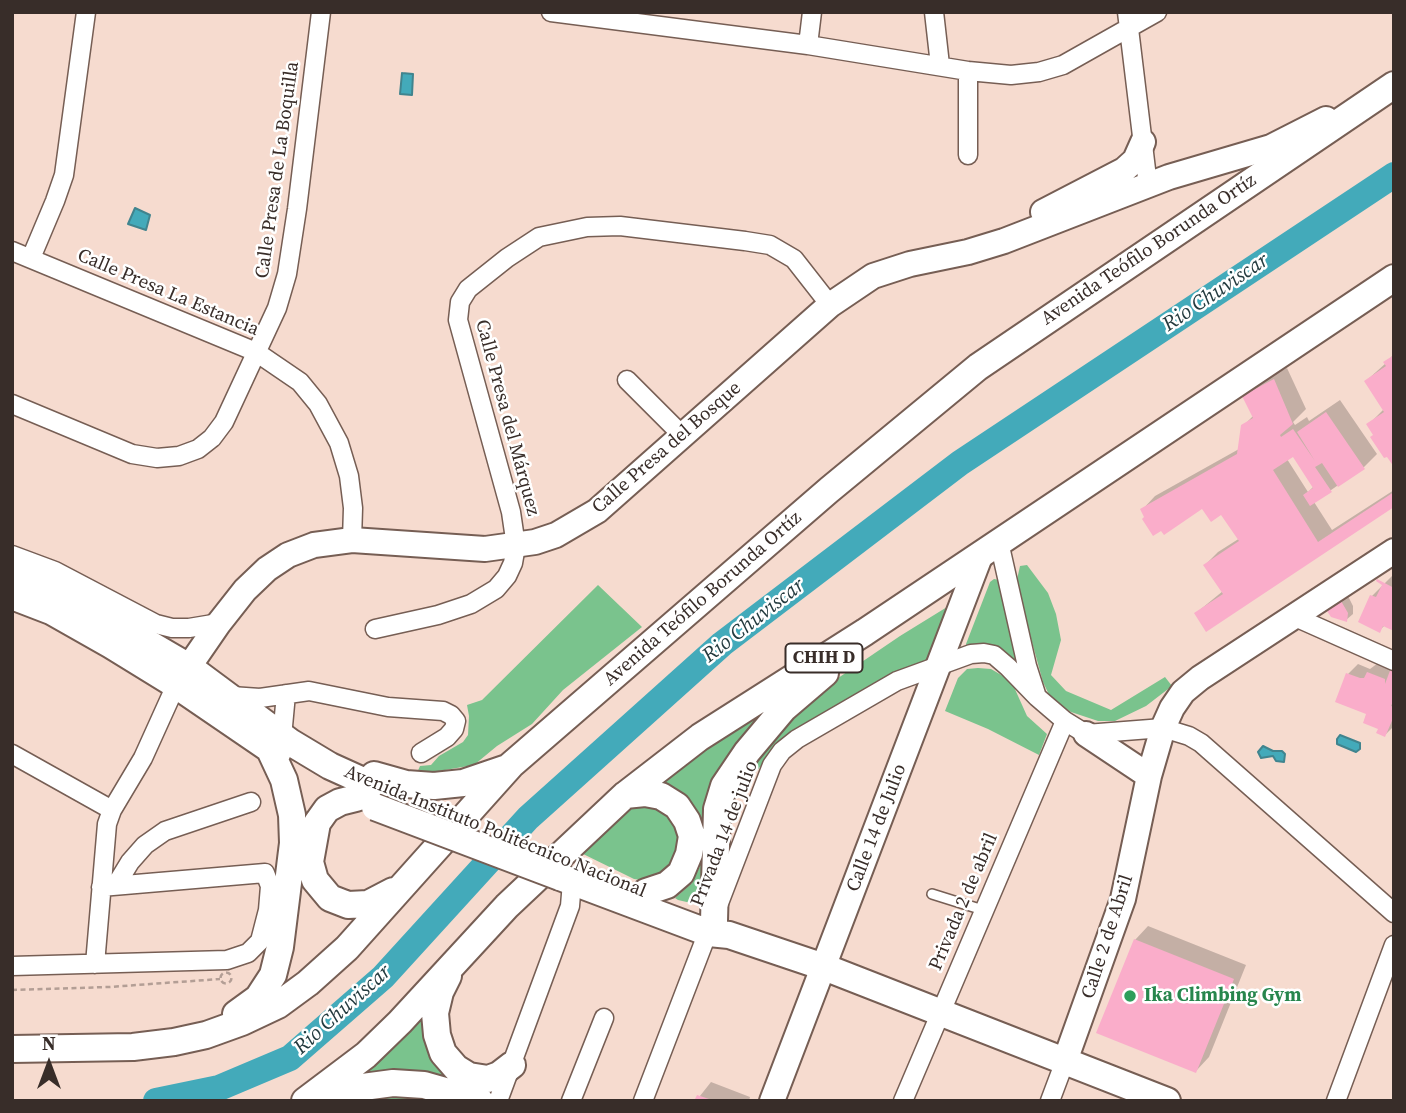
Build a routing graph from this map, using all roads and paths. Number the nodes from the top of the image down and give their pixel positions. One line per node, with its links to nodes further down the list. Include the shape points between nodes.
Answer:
1 (86, 12): 19 (street, via 64,175)
2 (321, 12): 22 (street, Calle Presa de La Boquilla, via 287,274 278,308)
3 (551, 12): 7 (street)
4 (812, 12): 9 (street)
5 (934, 12): 10 (street)
6 (1157, 12): 8 (street)
7 (648, 18): 9 (street)
8 (1128, 21): 11 (street, via 1063,65 1011,75); 14 (street)
9 (808, 45): 10 (street)
10 (940, 65): 11 (street)
11 (968, 71): 15 (street)
12 (1394, 75): 16 (street, Calle Presa del Bosque, via 1322,122 1271,147)
13 (1394, 85): 49 (main road, Avenida Teófilo Borunda Ortíz, via 978,367)
14 (1143, 142): 16 (street); 18 (street, via 1124,170)
15 (968, 155)
16 (1148, 186): 18 (street, Calle Presa del Bosque)
17 (12, 251): 19 (street, Calle Presa La Estancia)
18 (968, 253): 21 (street, Calle Presa del Bosque, via 884,272)
19 (32, 258): 22 (street, Calle Presa La Estancia)
20 (1394, 278): 28 (main road, CHIH D)
21 (830, 304): 25 (street, Calle Presa del Bosque); 27 (street, Calle Presa del Márquez, via 794,259 770,245 745,241 620,226 587,227 539,237 507,258 468,289 460,302 458,320 511,512)
22 (256, 352): 24 (street, Calle Presa de La Boquilla, via 224,422 198,449 179,456 132,454); 26 (street, Calle Presa La Estancia, via 300,382 339,443 349,476)
23 (626, 380): 25 (street)
24 (12, 404)
25 (682, 435): 27 (street, Calle Presa del Bosque, via 597,511 556,535)
26 (352, 540): 27 (street, Calle Presa del Bosque, via 457,549); 34 (street, Calle Presa del Bosque, via 314,545 288,555 245,590)
27 (516, 546): 35 (street, via 507,576 496,589 471,604)
28 (990, 548): 36 (main road, CHIH D); 38 (street, Calle 14 de Julio); 42 (street)
29 (1394, 551): 33 (street, Calle 2 de Abril)
30 (12, 555): 34 (street, via 55,570 156,624 189,628)
31 (12, 575): 39 (main road, Avenida Instituto Politécnico Nacional, via 74,600)
32 (12, 596): 39 (main road, Avenida Instituto Politécnico Nacional)
33 (1295, 617): 37 (street); 44 (street, Calle 2 de Abril, via 1183,692)
34 (219, 623): 39 (street, Calle Presa del Bosque)
35 (375, 629)
36 (865, 632): 51 (main road, CHIH D, via 700,737); 62 (main road, via 784,708 724,786 716,809)
37 (1394, 661)
38 (940, 667): 42 (street, via 971,654 994,655); 62 (street, Privada 14 de julio, via 897,681 782,751 772,765); 67 (street, Calle 14 de Julio)
39 (183, 676): 41 (main road, Avenida Instituto Politécnico Nacional); 46 (main road, Avenida Instituto Politécnico Nacional); 54 (street, Calle Presa del Bosque)
40 (286, 694): 41 (street); 46 (street); 47 (street, via 309,691 451,715 456,721 454,729)
41 (226, 696): 46 (main road, Avenida Instituto Politécnico Nacional)
42 (1037, 697): 43 (street)
43 (1065, 721): 45 (street); 60 (street, Privada 2 de abril)
44 (1163, 728): 45 (street); 50 (street, Calle 2 de Abril); 61 (street, via 1201,743)
45 (1086, 734): 50 (street)
46 (281, 743): 49 (main road, via 406,784 463,783); 52 (main road, Avenida Instituto Politécnico Nacional); 52 (main road, Avenida Instituto Politécnico Nacional, via 330,766); 72 (main road, via 293,843 273,975 258,998)
47 (421, 753)
48 (12, 754): 54 (street)
49 (511, 765): 57 (main road, Avenida Teófilo Borunda Ortíz)
50 (1149, 776): 74 (street, Calle 2 de Abril, via 1123,898)
51 (625, 795): 58 (main road, via 661,796 677,806 692,836 681,873 667,885); 64 (main road, CHIH D)
52 (375, 800): 55 (main road, Avenida Instituto Politécnico Nacional); 57 (main road, via 327,809 317,823 310,862 315,880 330,898 348,905 368,904)
53 (251, 802): 56 (street, via 165,831 145,845)
54 (112, 810): 56 (street, Calle Presa del Bosque, via 107,824)
55 (567, 873): 58 (main road, Avenida Instituto Politécnico Nacional); 62 (main road, Avenida Instituto Politécnico Nacional); 75 (street, via 570,906)
56 (108, 886): 65 (street, Calle Presa del Bosque); 65 (street, via 265,873 268,910 260,941 248,953 227,960)
57 (401, 887): 72 (main road, Avenida Teófilo Borunda Ortíz, via 347,948 308,983 278,1005)
58 (646, 892): 62 (main road, Avenida Instituto Politécnico Nacional)
59 (932, 894): 60 (lane, Privada 2 de abril)
60 (983, 910): 70 (street, Privada 2 de abril)
61 (1394, 913)
62 (717, 930): 67 (main road, Avenida Instituto Politécnico Nacional); 81 (street, Privada 14 de julio)
63 (1394, 945): 86 (street)
64 (454, 962): 75 (main road, via 435,1013 443,1053 470,1076 488,1079); 76 (main road, CHIH D, via 366,1055)
65 (96, 964): 66 (street)
66 (12, 966)
67 (824, 967): 70 (main road, Avenida Instituto Politécnico Nacional); 82 (street, Calle 14 de Julio)
68 (220, 978): 69 (path)
69 (12, 990)
70 (940, 1013): 74 (main road, Avenida Instituto Politécnico Nacional); 83 (street, Privada 2 de abril)
71 (604, 1018): 80 (street)
72 (206, 1035): 73 (main road, Avenida Teófilo Borunda Ortíz, via 133,1047)
73 (12, 1049)
74 (1065, 1061): 84 (street, Calle 2 de Abril); 85 (main road, Avenida Instituto Politécnico Nacional)
75 (512, 1065): 79 (street)
76 (305, 1101)
77 (315, 1101): 78 (main road, via 393,1083 444,1089)
78 (480, 1101)
79 (498, 1101)
80 (571, 1101)
81 (643, 1101)
82 (772, 1101)
83 (903, 1101)
84 (1050, 1101)
85 (1167, 1101)
86 (1336, 1101)

